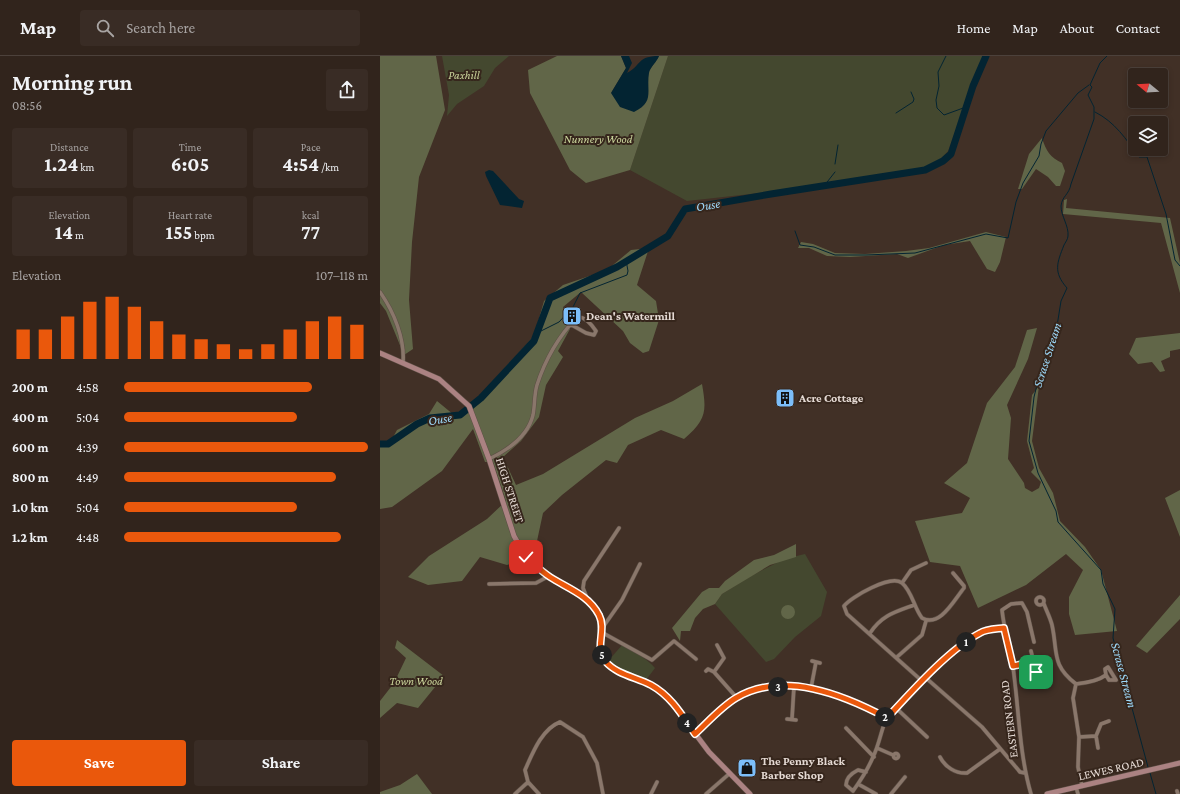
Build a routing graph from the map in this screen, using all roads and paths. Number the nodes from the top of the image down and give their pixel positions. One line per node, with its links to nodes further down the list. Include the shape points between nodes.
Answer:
1 (380, 292): 4 (street, via 398,327)
2 (570, 324): 2 (street, via 580,316 596,331 594,336 590,335); 5 (street, via 556,345 538,384 529,426 517,441)
3 (380, 353): 4 (main road, HIGH STREET)
4 (403, 363): 5 (main road, HIGH STREET, via 440,379 470,407)
5 (489, 459): 10 (main road, HIGH STREET, via 514,536 526,557)
6 (620, 528): 13 (street, via 584,581 583,588)
7 (926, 563): 11 (street, via 911,570)
8 (640, 564): 17 (street, via 622,600)
9 (953, 573): 16 (street, via 964,588 941,617)
10 (548, 576): 12 (street, via 536,583); 13 (main road, HIGH STREET)
11 (902, 583): 15 (street); 20 (street, via 890,581 881,584 848,601 844,606 847,614)
12 (490, 584)
13 (589, 600): 17 (main road, HIGH STREET, via 599,614)
14 (1044, 604): 35 (street, via 1052,623 1058,664 1064,675)
15 (914, 605): 16 (street); 20 (street, via 890,614 878,622)
16 (926, 621): 24 (street, via 922,635)
17 (603, 627): 19 (main road)
18 (1004, 628): 21 (street, EASTERN ROAD, via 1002,610 1011,604 1022,603 1028,612); 28 (street, EASTERN ROAD); 33 (street, via 981,632)
19 (602, 633): 25 (street, via 652,660 674,641); 44 (main road, via 602,658 625,675 651,685 667,696)
20 (870, 633): 24 (street)
21 (1034, 642)
22 (717, 645): 30 (street, via 724,658)
23 (1031, 651): 27 (street)
24 (897, 658): 34 (street)
25 (696, 660)
26 (816, 662): 37 (street)
27 (1033, 662): 28 (street); 31 (street)
28 (1013, 666): 56 (street, EASTERN ROAD)
29 (706, 671): 30 (street, via 708,669)
30 (714, 672): 38 (street)
31 (1036, 672)
32 (1106, 675): 35 (street, via 1087,683)
33 (926, 678): 34 (street); 50 (street, via 982,727)
34 (922, 681): 39 (street)
35 (1076, 684): 47 (street, via 1073,698)
36 (792, 688): 37 (street); 38 (street, via 766,687); 41 (street, via 794,720)
37 (811, 688): 40 (street, via 846,699)
38 (737, 698): 44 (street)
39 (896, 708): 40 (street); 46 (street)
40 (887, 718): 48 (street)
41 (787, 719)
42 (1109, 721): 45 (street, via 1101,724)
43 (846, 728): 52 (street)
44 (695, 734): 57 (main road)
45 (1096, 736): 47 (street); 49 (street)
46 (927, 737)
47 (1079, 737): 62 (street, via 1078,767)
48 (877, 748): 51 (street); 52 (street)
49 (1098, 748)
50 (1000, 749): 53 (street, via 967,773 958,773 945,765); 56 (street, via 1020,772)
51 (893, 755)
52 (874, 756): 55 (street)
53 (940, 757)
54 (1180, 763): 62 (main road, LEWES ROAD)
55 (866, 772): 61 (street); 61 (street, via 853,772 846,781 846,785 853,791)
56 (1025, 773): 72 (street, EASTERN ROAD)
57 (729, 774): 68 (street); 69 (main road)
58 (905, 776): 71 (street)
59 (528, 782): 64 (street); 65 (street); 66 (street, via 525,770 537,745 552,725 560,722 583,737 597,763)
60 (657, 782): 67 (street)
61 (858, 784): 70 (street)
62 (1082, 786): 63 (main road, LEWES ROAD)
63 (1076, 787): 73 (main road, LEWES ROAD); 74 (street)
64 (515, 794)
65 (539, 794)
66 (603, 794)
67 (651, 794)
68 (706, 794)
69 (750, 794)
70 (876, 794)
71 (891, 794)
72 (1031, 794)
73 (1047, 794)
74 (1078, 794)

